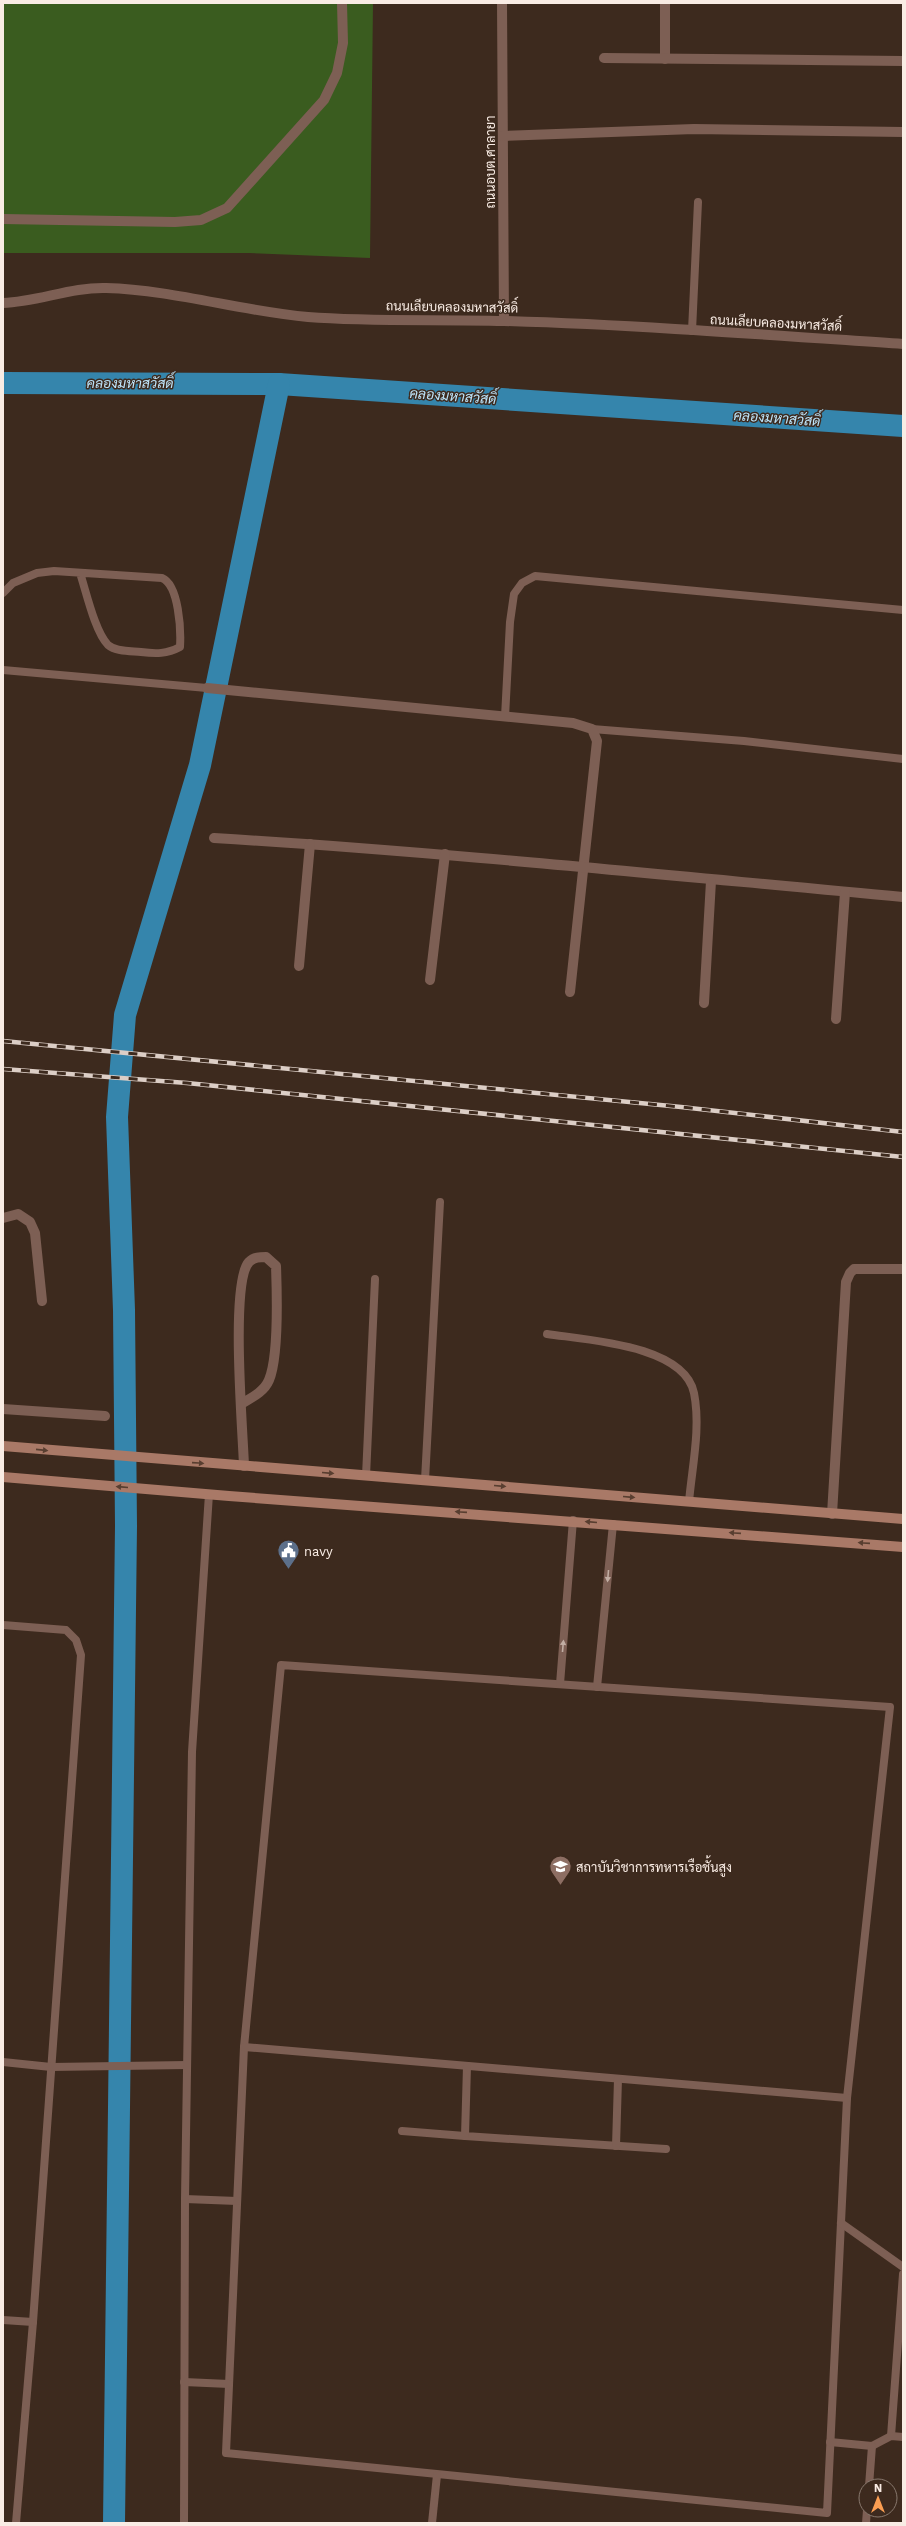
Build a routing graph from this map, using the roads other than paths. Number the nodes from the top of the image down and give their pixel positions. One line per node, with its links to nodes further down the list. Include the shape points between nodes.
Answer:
1 (342, 3): 10 (street, via 343,43 337,73 324,100 226,208 201,220 175,222)
2 (502, 3): 8 (street, ถนนอบต.ศาลายา)
3 (665, 3): 5 (street)
4 (604, 58): 5 (street)
5 (665, 58): 6 (street)
6 (903, 61)
7 (903, 132): 8 (street, via 694,129)
8 (503, 136): 12 (street, ถนนอบต.ศาลายา)
9 (698, 202): 13 (lane)
10 (3, 219)
11 (3, 303): 12 (street, ถนนเลียบคลองมหาสวัสดิ์, via 37,299 78,289 104,288 139,290 250,310 310,317)
12 (504, 321): 13 (street, ถนนเลียบคลองมหาสวัสดิ์)
13 (692, 331): 14 (street, ถนนเลียบคลองมหาสวัสดิ์)
14 (903, 344)
15 (80, 573): 15 (lane, via 162,578 168,581 174,590 180,647 170,653 158,654 118,650 108,645 100,632); 16 (lane, via 37,573 13,583)
16 (3, 593)
17 (903, 610): 20 (lane, via 535,576 522,583 514,594)
18 (3, 670): 19 (lane)
19 (206, 688): 20 (street)
20 (505, 717): 21 (street, via 574,723)
21 (592, 729): 22 (lane, via 744,741); 26 (street, via 597,741)
22 (903, 759)
23 (214, 838): 24 (street)
24 (310, 844): 25 (street); 30 (street)
25 (445, 854): 26 (street); 31 (street)
26 (583, 866): 27 (street); 32 (street)
27 (711, 881): 28 (street); 33 (street)
28 (846, 892): 29 (street); 34 (street)
29 (903, 897)
30 (299, 966)
31 (430, 980)
32 (570, 992)
33 (704, 1003)
34 (836, 1019)
35 (440, 1202): 48 (lane)
36 (3, 1218): 39 (street, via 18,1214 30,1222 35,1233)
37 (903, 1269): 51 (street, via 854,1269 846,1282)
38 (375, 1279): 46 (lane)
39 (42, 1301)
40 (547, 1334): 50 (lane, via 633,1348 668,1362 687,1376 694,1392 697,1418)
41 (241, 1404): 41 (street, via 260,1392 269,1380 274,1357 276,1266 266,1257 257,1257 249,1262 243,1275 238,1343); 45 (street)
42 (3, 1409): 43 (street)
43 (105, 1416)
44 (3, 1446): 45 (main road, one-way to 45)
45 (244, 1466): 46 (main road, one-way to 46)
46 (366, 1476): 48 (main road)
47 (3, 1477): 49 (main road, one-way to 47)
48 (425, 1480): 50 (main road, one-way to 50)
49 (209, 1494): 53 (main road, one-way to 49); 61 (lane, via 192,1752)
50 (689, 1502): 51 (main road)
51 (832, 1514): 52 (main road)
52 (903, 1519)
53 (574, 1520): 54 (main road, one-way to 53); 57 (lane, one-way to 53)
54 (613, 1524): 55 (main road, one-way to 54); 58 (lane, one-way to 58)
55 (903, 1546)
56 (3, 1624): 63 (lane, via 66,1630 76,1640 81,1656)
57 (560, 1684): 58 (lane); 59 (lane, via 281,1665)
58 (597, 1687): 65 (lane, via 890,1707)
59 (244, 2047): 62 (lane); 71 (lane)
60 (3, 2062): 63 (lane)
61 (187, 2064): 63 (lane); 70 (lane)
62 (467, 2066): 64 (lane); 67 (lane)
63 (51, 2067): 76 (lane)
64 (618, 2079): 65 (lane); 68 (lane)
65 (847, 2098): 72 (lane)
66 (402, 2131): 67 (lane)
67 (465, 2136): 68 (lane)
68 (616, 2146): 69 (lane)
69 (666, 2149)
70 (185, 2199): 71 (lane); 77 (lane)
71 (237, 2201): 78 (lane)
72 (841, 2224): 73 (lane); 81 (lane)
73 (903, 2267)
74 (903, 2274): 79 (lane)
75 (3, 2320): 76 (lane)
76 (33, 2322): 85 (lane)
77 (184, 2382): 78 (lane); 86 (lane)
78 (229, 2384): 83 (lane, via 226,2453)
79 (891, 2436): 80 (lane); 82 (lane)
80 (903, 2437)
81 (830, 2442): 82 (lane); 83 (lane, via 827,2514)
82 (872, 2446): 84 (lane)
83 (438, 2475): 87 (lane)
84 (870, 2478)
85 (16, 2523)
86 (184, 2523)
87 (432, 2523)

